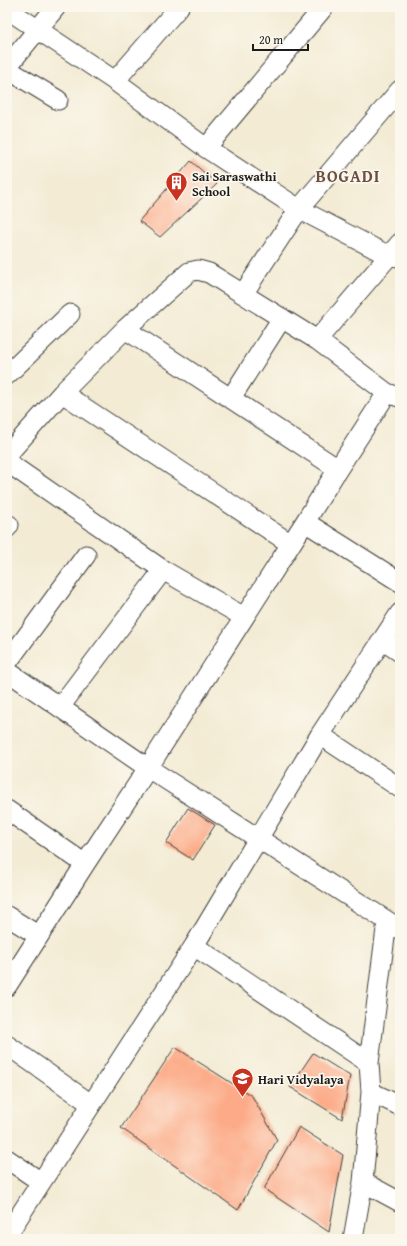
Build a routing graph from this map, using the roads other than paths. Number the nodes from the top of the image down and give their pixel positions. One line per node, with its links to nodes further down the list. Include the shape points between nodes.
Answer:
1 (56, 7): 5 (street)
2 (179, 7): 7 (street)
3 (324, 7): 10 (street)
4 (7, 9): 5 (street)
5 (37, 29): 6 (street); 7 (street)
6 (7, 68): 9 (street)
7 (115, 81): 10 (street)
8 (400, 90): 11 (street)
9 (58, 100)
10 (206, 148): 11 (street)
11 (299, 209): 12 (street); 13 (street)
12 (396, 252): 17 (street)
13 (243, 294): 15 (street); 16 (street, via 208,273 198,270 189,272)
14 (70, 314): 18 (street)
15 (282, 318): 17 (street); 21 (street)
16 (125, 329): 19 (street); 21 (street)
17 (317, 340): 20 (street)
18 (7, 375)
19 (62, 393): 22 (street); 26 (street)
20 (394, 395): 24 (street)
21 (231, 398): 24 (street)
22 (7, 455)
23 (7, 462): 28 (street)
24 (338, 468): 25 (street)
25 (305, 522): 26 (street); 29 (street)
26 (291, 544): 31 (street)
27 (86, 555): 34 (street)
28 (163, 570): 31 (street); 36 (street)
29 (400, 582)
30 (400, 613): 32 (street)
31 (244, 617): 38 (street)
32 (382, 640): 33 (street); 37 (street)
33 (400, 652)
34 (7, 663)
35 (7, 671): 36 (street)
36 (60, 708): 38 (street)
37 (320, 734): 39 (street); 41 (street)
38 (148, 768): 41 (street); 42 (street)
39 (400, 788)
40 (7, 810): 42 (street)
41 (258, 840): 44 (street); 46 (street)
42 (84, 864): 45 (street)
43 (7, 916): 45 (street)
44 (394, 925): 49 (street)
45 (39, 936): 47 (street)
46 (194, 946): 49 (street); 51 (street)
47 (7, 986)
48 (7, 1045): 51 (street)
49 (369, 1063): 50 (street)
50 (371, 1092): 52 (street); 55 (street)
51 (91, 1104): 54 (street)
52 (400, 1106)
53 (7, 1159): 54 (street)
54 (41, 1182): 57 (street)
55 (362, 1182): 56 (street); 58 (street)
56 (400, 1202)
57 (7, 1235)
58 (353, 1239)

